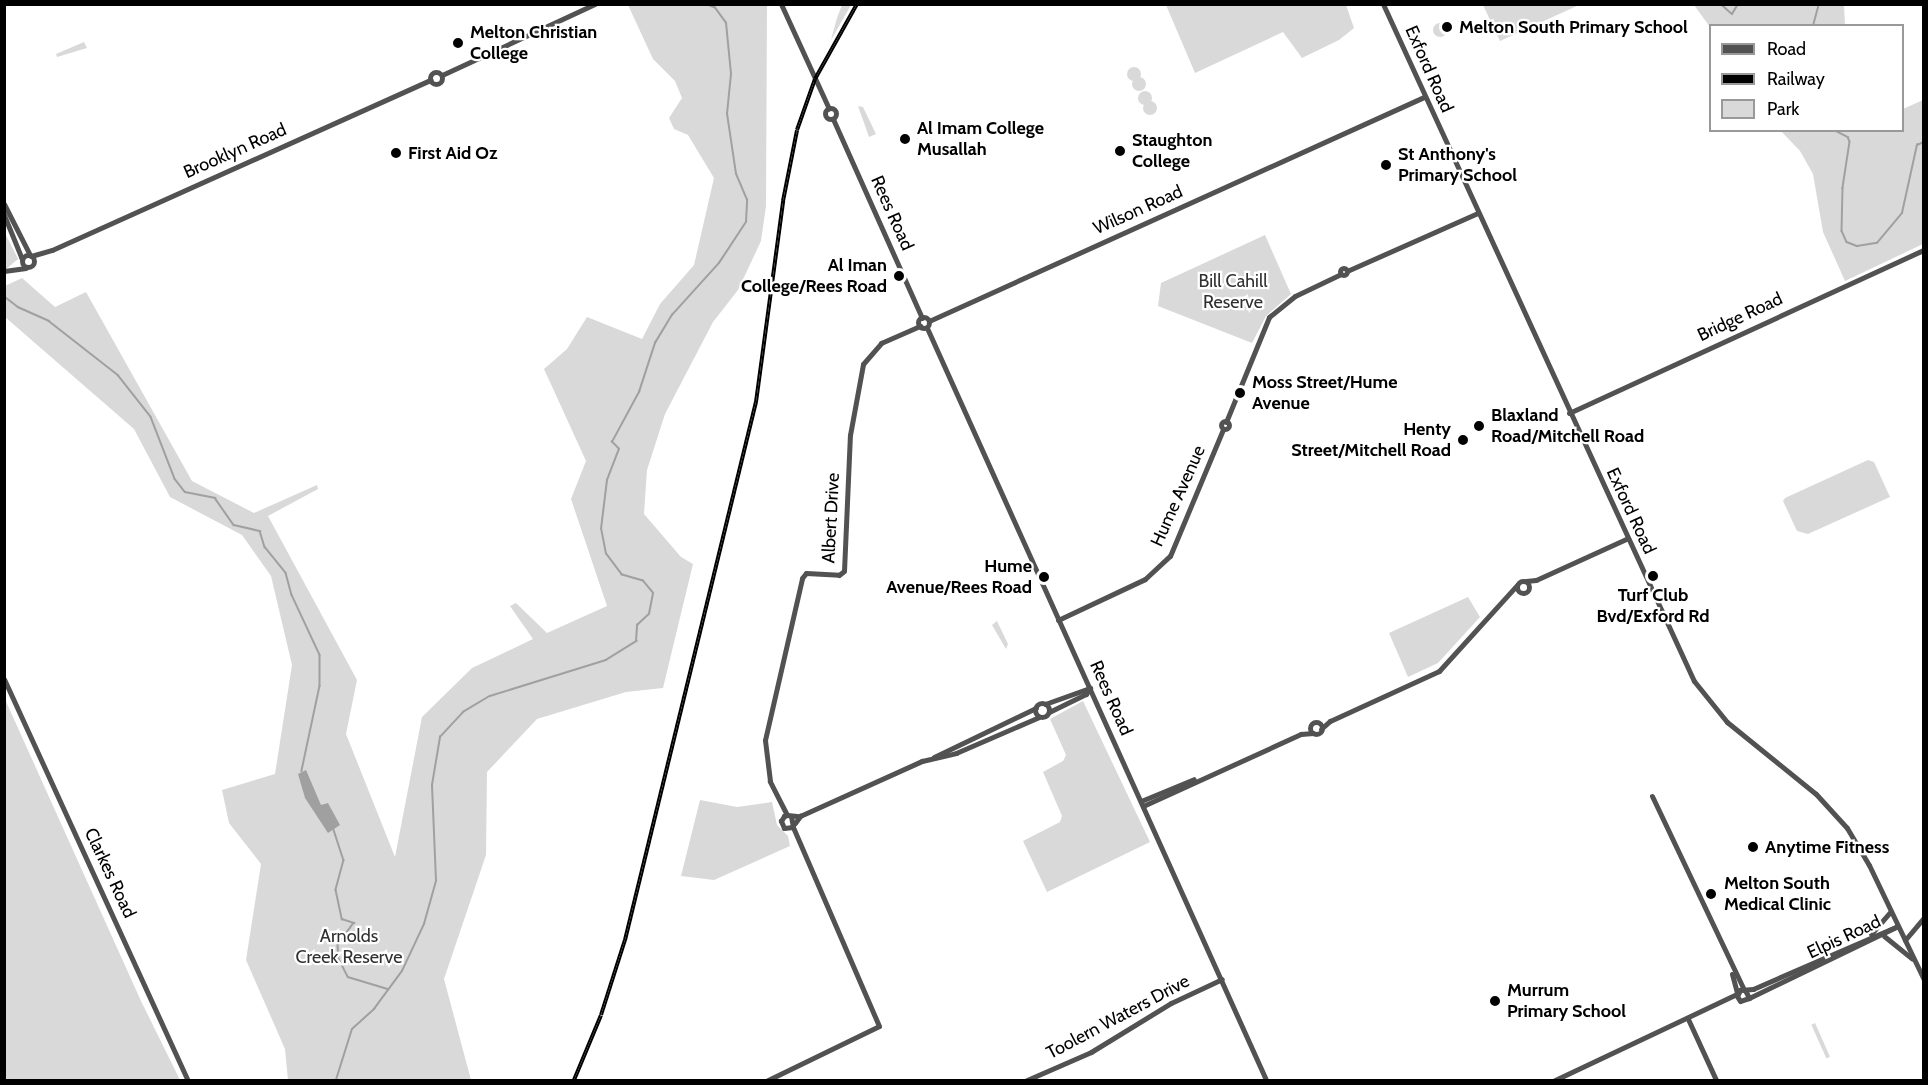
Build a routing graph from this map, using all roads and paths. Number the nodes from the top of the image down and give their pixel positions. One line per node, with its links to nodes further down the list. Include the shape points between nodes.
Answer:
1 (595, 4): 8 (street, Brooklyn Road, via 442,75 439,83 431,80)
2 (781, 4): 15 (street, Rees Road, via 829,109 836,112 833,119)
3 (1383, 4): 4 (street, Exford Road)
4 (1424, 97): 6 (street, Exford Road); 16 (street, Wilson Road)
5 (4, 204): 10 (street)
6 (1478, 213): 19 (street, Exford Road); 23 (street, Hume Avenue, via 1347,271 1346,275 1295,297 1269,317 1226,422 1228,427 1223,429 1170,556 1145,579)
7 (4, 215): 11 (street)
8 (52, 250): 10 (street, Brooklyn Road); 12 (street, Brooklyn Road)
9 (1923, 250): 19 (street, Bridge Road)
10 (31, 255): 11 (street, Brooklyn Road); 12 (street)
11 (22, 259): 13 (street); 14 (street)
12 (34, 263): 13 (street, Brooklyn Road)
13 (28, 268): 14 (street)
14 (4, 271)
15 (922, 318): 16 (street); 17 (street)
16 (929, 321): 18 (street)
17 (920, 326): 18 (street); 37 (street, Albert Drive, via 874,348 859,373 850,435 844,572 803,575 767,723 767,768 781,808)
18 (927, 328): 23 (street, Rees Road)
19 (1569, 413): 20 (street, Exford Road)
20 (1626, 539): 21 (street); 39 (street, Exford Road, via 1701,692 1727,722 1835,813 1860,848)
21 (1527, 585): 22 (street); 22 (street)
22 (1519, 589): 31 (street, via 1439,671)
23 (1058, 620): 25 (street, Rees Road)
24 (4, 679): 55 (street, Clarkes Road)
25 (1090, 688): 26 (street); 28 (street, via 1086,694); 36 (street, Rees Road)
26 (1045, 704): 27 (street); 28 (street)
27 (1036, 708): 29 (street); 34 (street)
28 (1049, 712): 29 (street)
29 (1039, 717): 34 (street, via 956,753)
30 (1318, 722): 31 (street); 32 (street); 33 (street)
31 (1330, 722): 32 (street)
32 (1321, 729): 33 (street)
33 (1311, 730): 36 (street)
34 (933, 758): 37 (street)
35 (1652, 796): 46 (street)
36 (1142, 803): 47 (street, Rees Road)
37 (792, 817): 38 (street); 38 (street, via 782,825)
38 (791, 826): 56 (street, via 879,1026)
39 (1891, 911): 41 (street, Exford Road); 43 (street)
40 (1923, 917): 44 (street)
41 (1898, 926): 42 (street, Elpis Road); 43 (street, Elpis Road); 44 (street, Exford Road)
42 (1884, 936): 45 (street); 51 (street, Elpis Road)
43 (1868, 937): 49 (street, Elpis Road)
44 (1905, 940): 45 (street, Exford Road)
45 (1915, 962): 48 (street, Exford Road)
46 (1728, 964): 49 (street); 50 (street)
47 (1222, 979): 57 (street, Toolern Waters Drive, via 1171,1003 1091,1052); 58 (street, Rees Road)
48 (1923, 980)
49 (1744, 990): 50 (street, Elpis Road); 51 (street)
50 (1737, 994): 52 (street); 53 (street)
51 (1749, 998): 52 (street, Elpis Road)
52 (1740, 1001): 53 (street)
53 (1724, 1003): 54 (street)
54 (1688, 1019): 59 (street); 60 (street)
55 (188, 1080)
56 (768, 1080)
57 (1027, 1080)
58 (1266, 1080)
59 (1555, 1080)
60 (1716, 1080)

